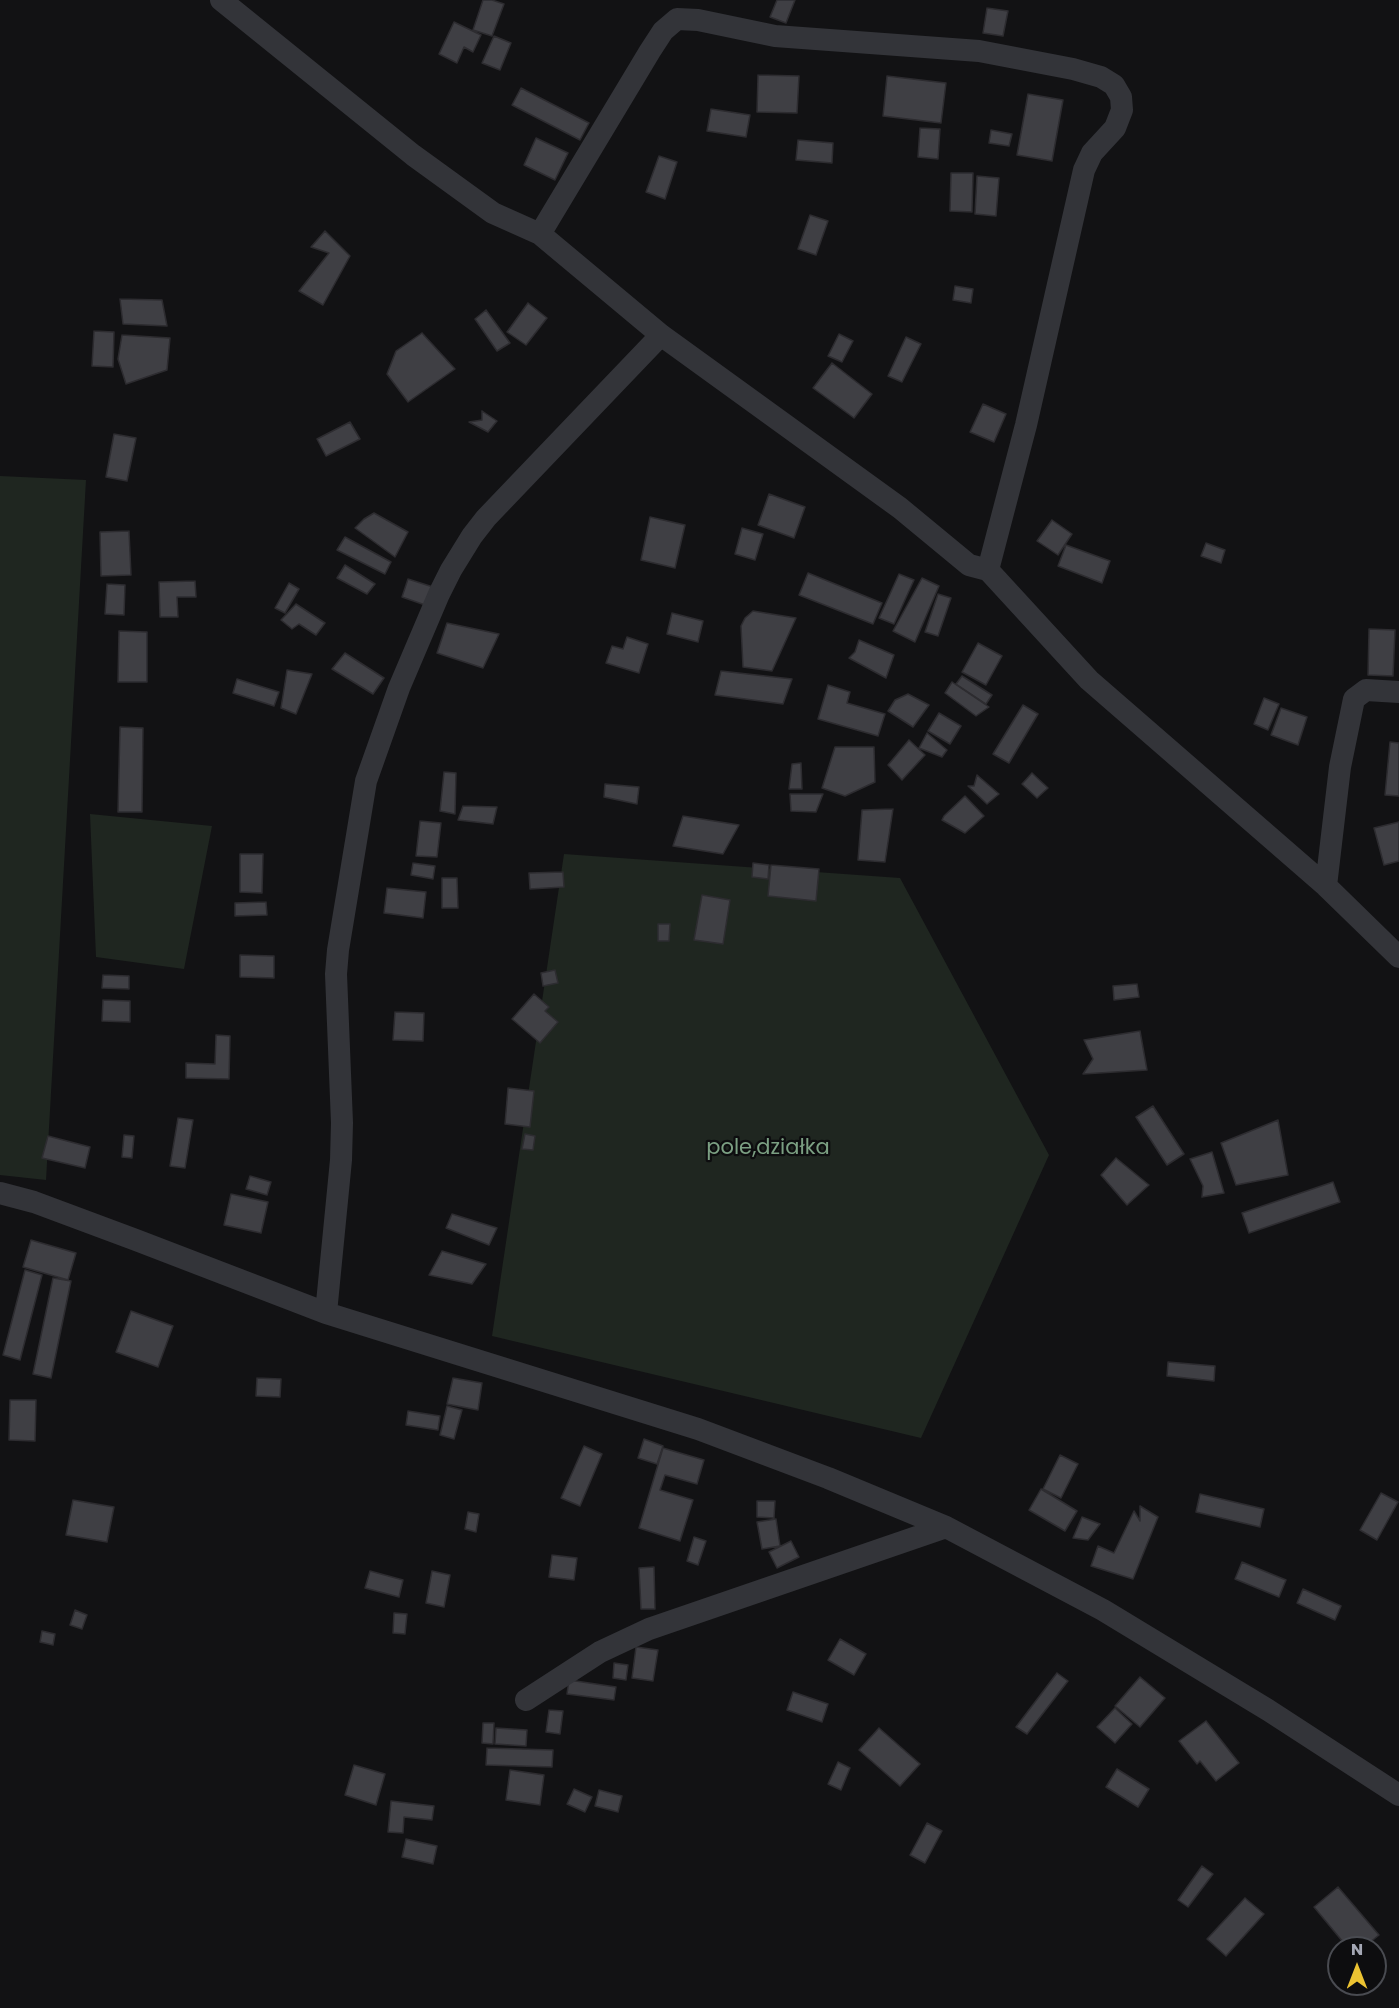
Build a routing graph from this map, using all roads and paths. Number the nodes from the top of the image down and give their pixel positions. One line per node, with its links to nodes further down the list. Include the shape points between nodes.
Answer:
1 (220, 0): 2 (street, via 413,155 493,213)
2 (540, 234): 3 (street); 4 (street, via 650,51 663,31 677,20 698,20 775,36 979,51 1073,69 1114,85 1121,97 1122,110 1115,128 1092,153 1082,178 1026,425)
3 (661, 335): 4 (street, via 900,508 969,565); 9 (street, via 472,536 439,594 399,688 366,781 336,974 342,1142)
4 (988, 570): 6 (street, via 1089,680)
5 (1399, 692): 6 (street, via 1366,690 1354,699 1340,767)
6 (1326, 886): 7 (street)
7 (1399, 957)
8 (0, 1193): 9 (street, via 136,1239)
9 (326, 1313): 10 (street, via 698,1429)
10 (946, 1527): 11 (street, via 649,1629 600,1652); 12 (street, via 1103,1610 1269,1710)
11 (526, 1700)
12 (1399, 1795)

